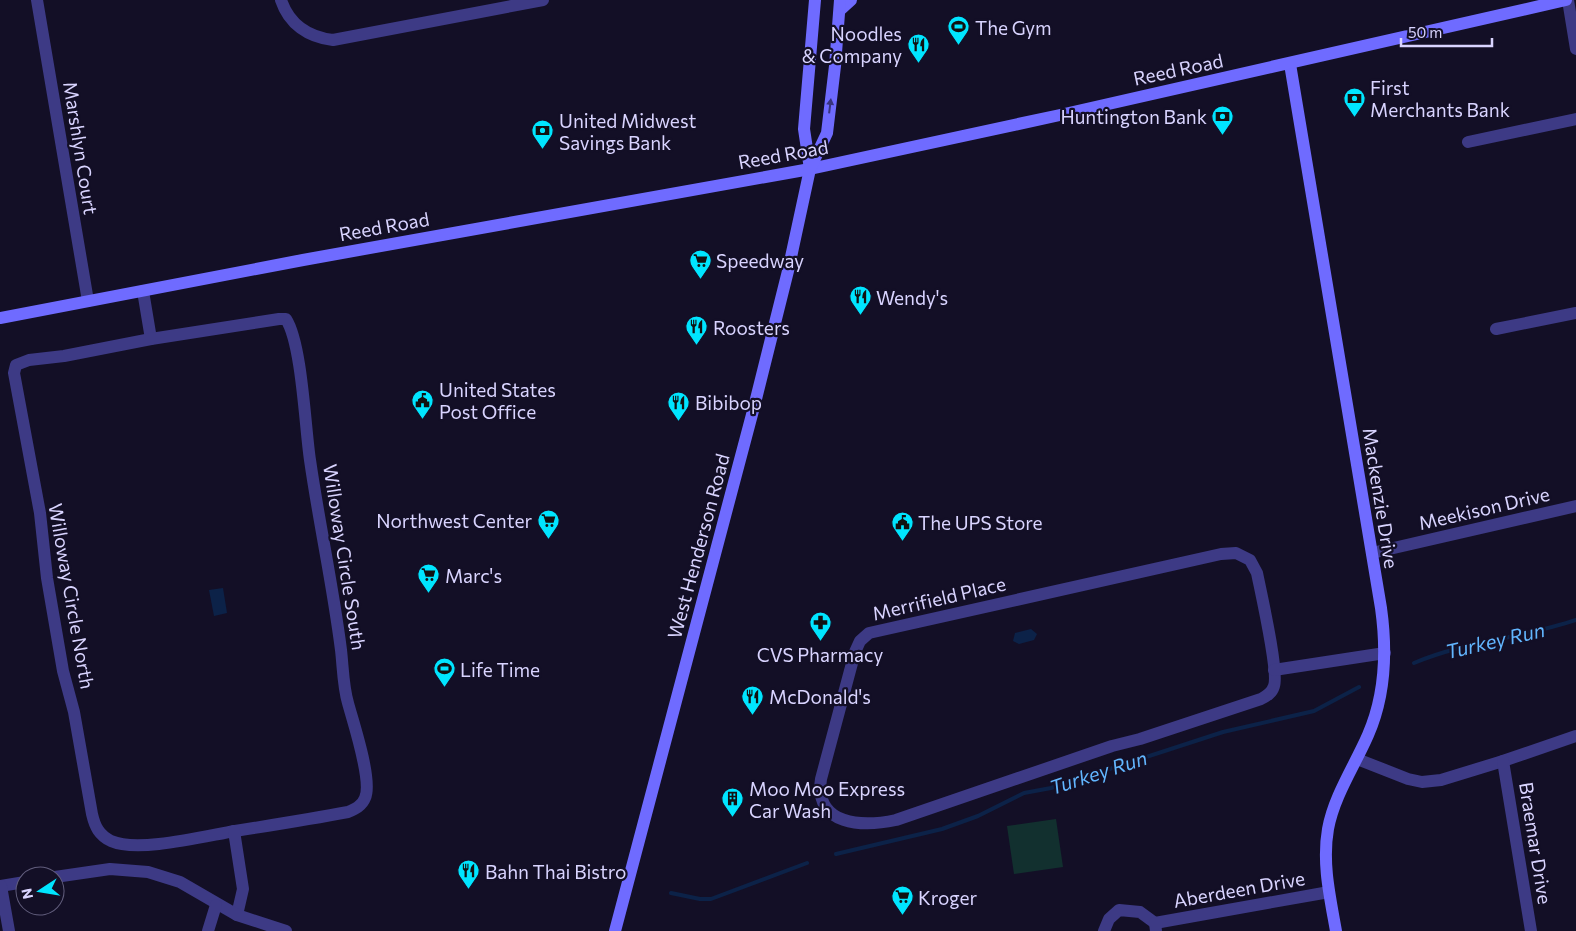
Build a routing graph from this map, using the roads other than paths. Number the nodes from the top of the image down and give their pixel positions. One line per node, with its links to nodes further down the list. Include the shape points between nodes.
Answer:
1 (37, 0): 14 (street, Marshlyn Court)
2 (281, 0): 3 (street, via 301,29 322,39 338,39)
3 (543, 0)
4 (815, 0): 12 (main road, West Henderson Road, via 804,129)
5 (851, 0): 7 (main road)
6 (1567, 0): 8 (street); 9 (main road, Reed Road)
7 (840, 5): 12 (main road, West Henderson Road, one-way to 7, via 826,133)
8 (1576, 49)
9 (1290, 64): 12 (main road, Reed Road); 20 (main road, Mackenzie Drive)
10 (1576, 119): 11 (street)
11 (1468, 142)
12 (810, 169): 13 (main road, Reed Road); 37 (main road, West Henderson Road, via 756,398)
13 (143, 291): 14 (main road, Reed Road); 18 (street)
14 (88, 302): 16 (main road, Reed Road)
15 (1576, 313): 17 (street)
16 (0, 318)
17 (1496, 329)
18 (151, 339): 26 (street, Willoway Circle North, via 30,360 16,366 14,373 40,513 48,578 92,814 100,834 112,841 146,844); 26 (street, Willoway Circle South, via 286,319 298,366 347,701 357,731 367,786 366,798 358,808 348,812)
19 (1576, 506): 20 (street, Meekison Drive)
20 (1372, 553): 21 (main road, Mackenzie Drive)
21 (1385, 653): 22 (street); 24 (main road, Mackenzie Drive, via 1380,698 1369,734)
22 (1274, 670): 22 (street, Merrifield Place, via 1274,686 1270,694 1261,699 896,820 873,824 850,822 830,812 821,797 821,779 855,652 864,636 875,631 1236,553 1250,560 1257,573)
23 (1576, 736): 25 (street)
24 (1356, 759): 25 (street, via 1394,775 1422,782 1455,777); 30 (main road, Mackenzie Drive, via 1328,829 1325,856)
25 (1503, 762): 40 (street, Braemar Drive)
26 (234, 831): 32 (street, via 243,889)
27 (65, 876): 31 (street, via 110,869 148,872 180,882)
28 (15, 884): 29 (street)
29 (1, 886): 34 (street)
30 (1330, 892): 33 (street, Aberdeen Drive); 39 (main road, Mackenzie Drive)
31 (216, 905): 32 (street); 35 (street)
32 (237, 915): 36 (street)
33 (1155, 927): 38 (street, Aberdeen Drive, via 1140,912 1119,910 1109,919)
34 (9, 931)
35 (208, 931)
36 (286, 931)
37 (615, 931)
38 (1104, 931)
39 (1336, 931)
40 (1531, 931)

